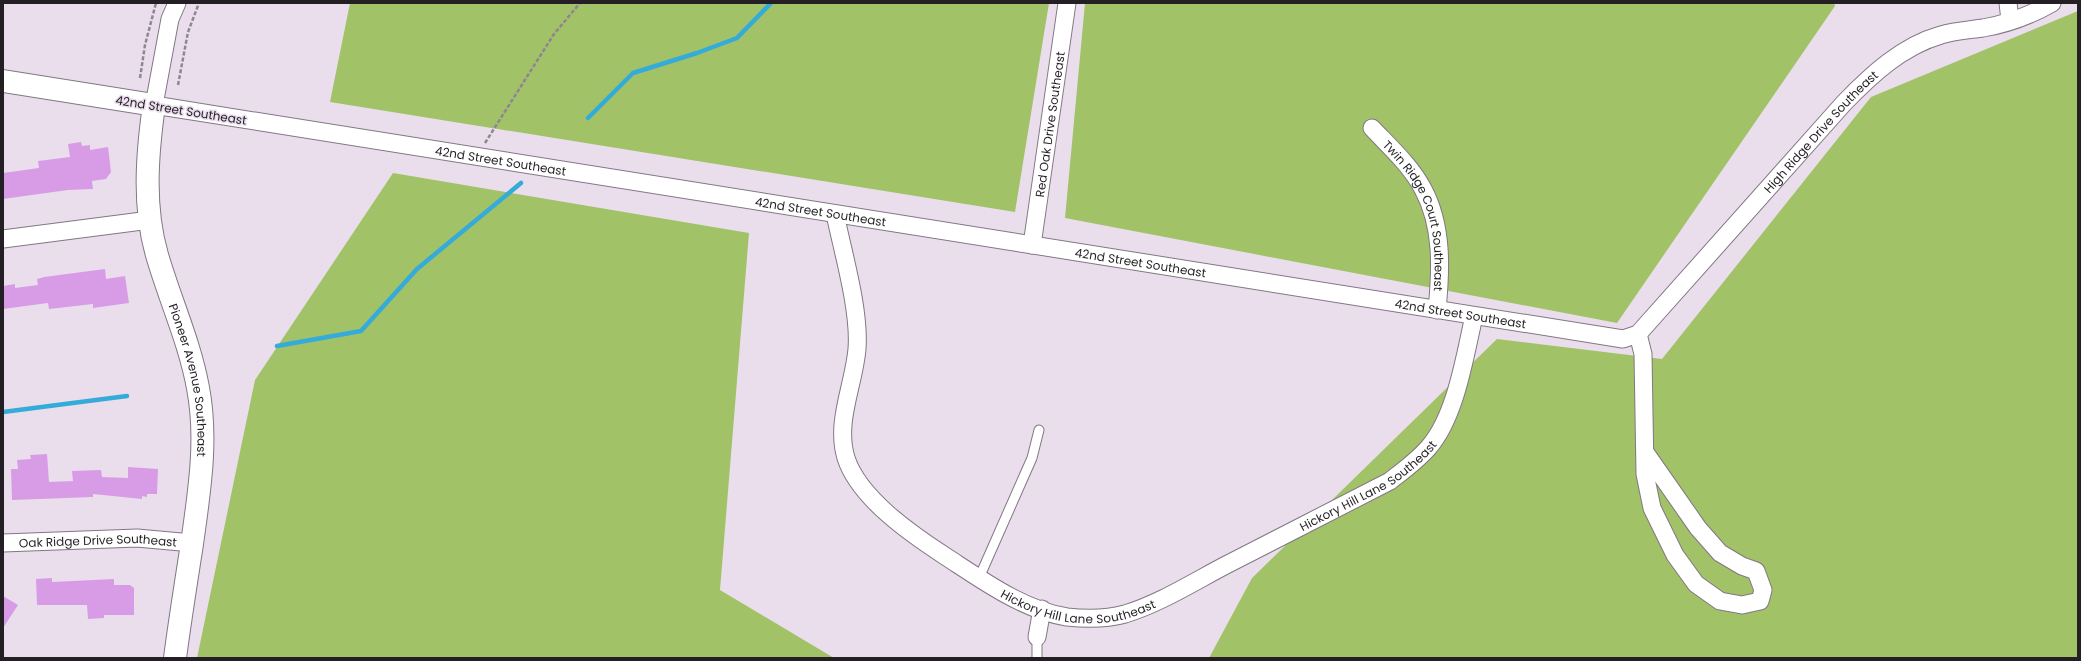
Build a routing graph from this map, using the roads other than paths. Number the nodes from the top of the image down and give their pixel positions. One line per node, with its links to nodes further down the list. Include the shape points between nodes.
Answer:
1 (178, 3): 7 (street, via 170,19)
2 (1067, 3): 12 (street, Red Oak Drive Southeast)
3 (2008, 3): 5 (street)
4 (2052, 3): 5 (street, High Ridge Drive Southeast, via 2037,12)
5 (2010, 20): 15 (street, High Ridge Drive Southeast, via 1920,42 1865,82)
6 (3, 81): 7 (street, 42nd Street Southeast)
7 (154, 105): 9 (street, 42nd Street Southeast); 10 (street, Pioneer Avenue Southeast, via 148,147)
8 (1372, 128): 13 (street, Twin Ridge Court Southeast, via 1407,165 1424,189 1438,238 1440,268)
9 (835, 214): 12 (street, 42nd Street Southeast); 20 (street, Hickory Hill Lane Southeast, via 856,321 857,349 842,426 846,457 856,479 872,498 920,540)
10 (150, 220): 11 (street); 19 (street, Pioneer Avenue Southeast, via 157,254 190,355 198,389 202,432 202,479)
11 (3, 239)
12 (1032, 245): 13 (street, 42nd Street Southeast)
13 (1437, 310): 14 (street, 42nd Street Southeast)
14 (1474, 316): 15 (street, 42nd Street Southeast, via 1623,340); 21 (street, Hickory Hill Lane Southeast, via 1459,382 1448,415 1431,446 1412,465 1390,481 1168,596 1124,614 1096,618 1066,617)
15 (1638, 334): 17 (street, via 1643,354)
16 (1039, 430): 20 (lane, via 1032,458)
17 (1644, 452): 17 (street, via 1645,474 1652,508 1675,555 1696,584 1720,601 1742,606 1760,601 1763,590 1756,571 1720,553 1698,528)
18 (3, 543): 19 (street, Oak Ridge Drive Southeast, via 137,538)
19 (192, 543): 23 (street, Pioneer Avenue Southeast)
20 (979, 578): 21 (street, Hickory Hill Lane Southeast)
21 (1042, 609): 22 (street)
22 (1037, 637): 24 (lane)
23 (175, 658)
24 (1037, 658)

